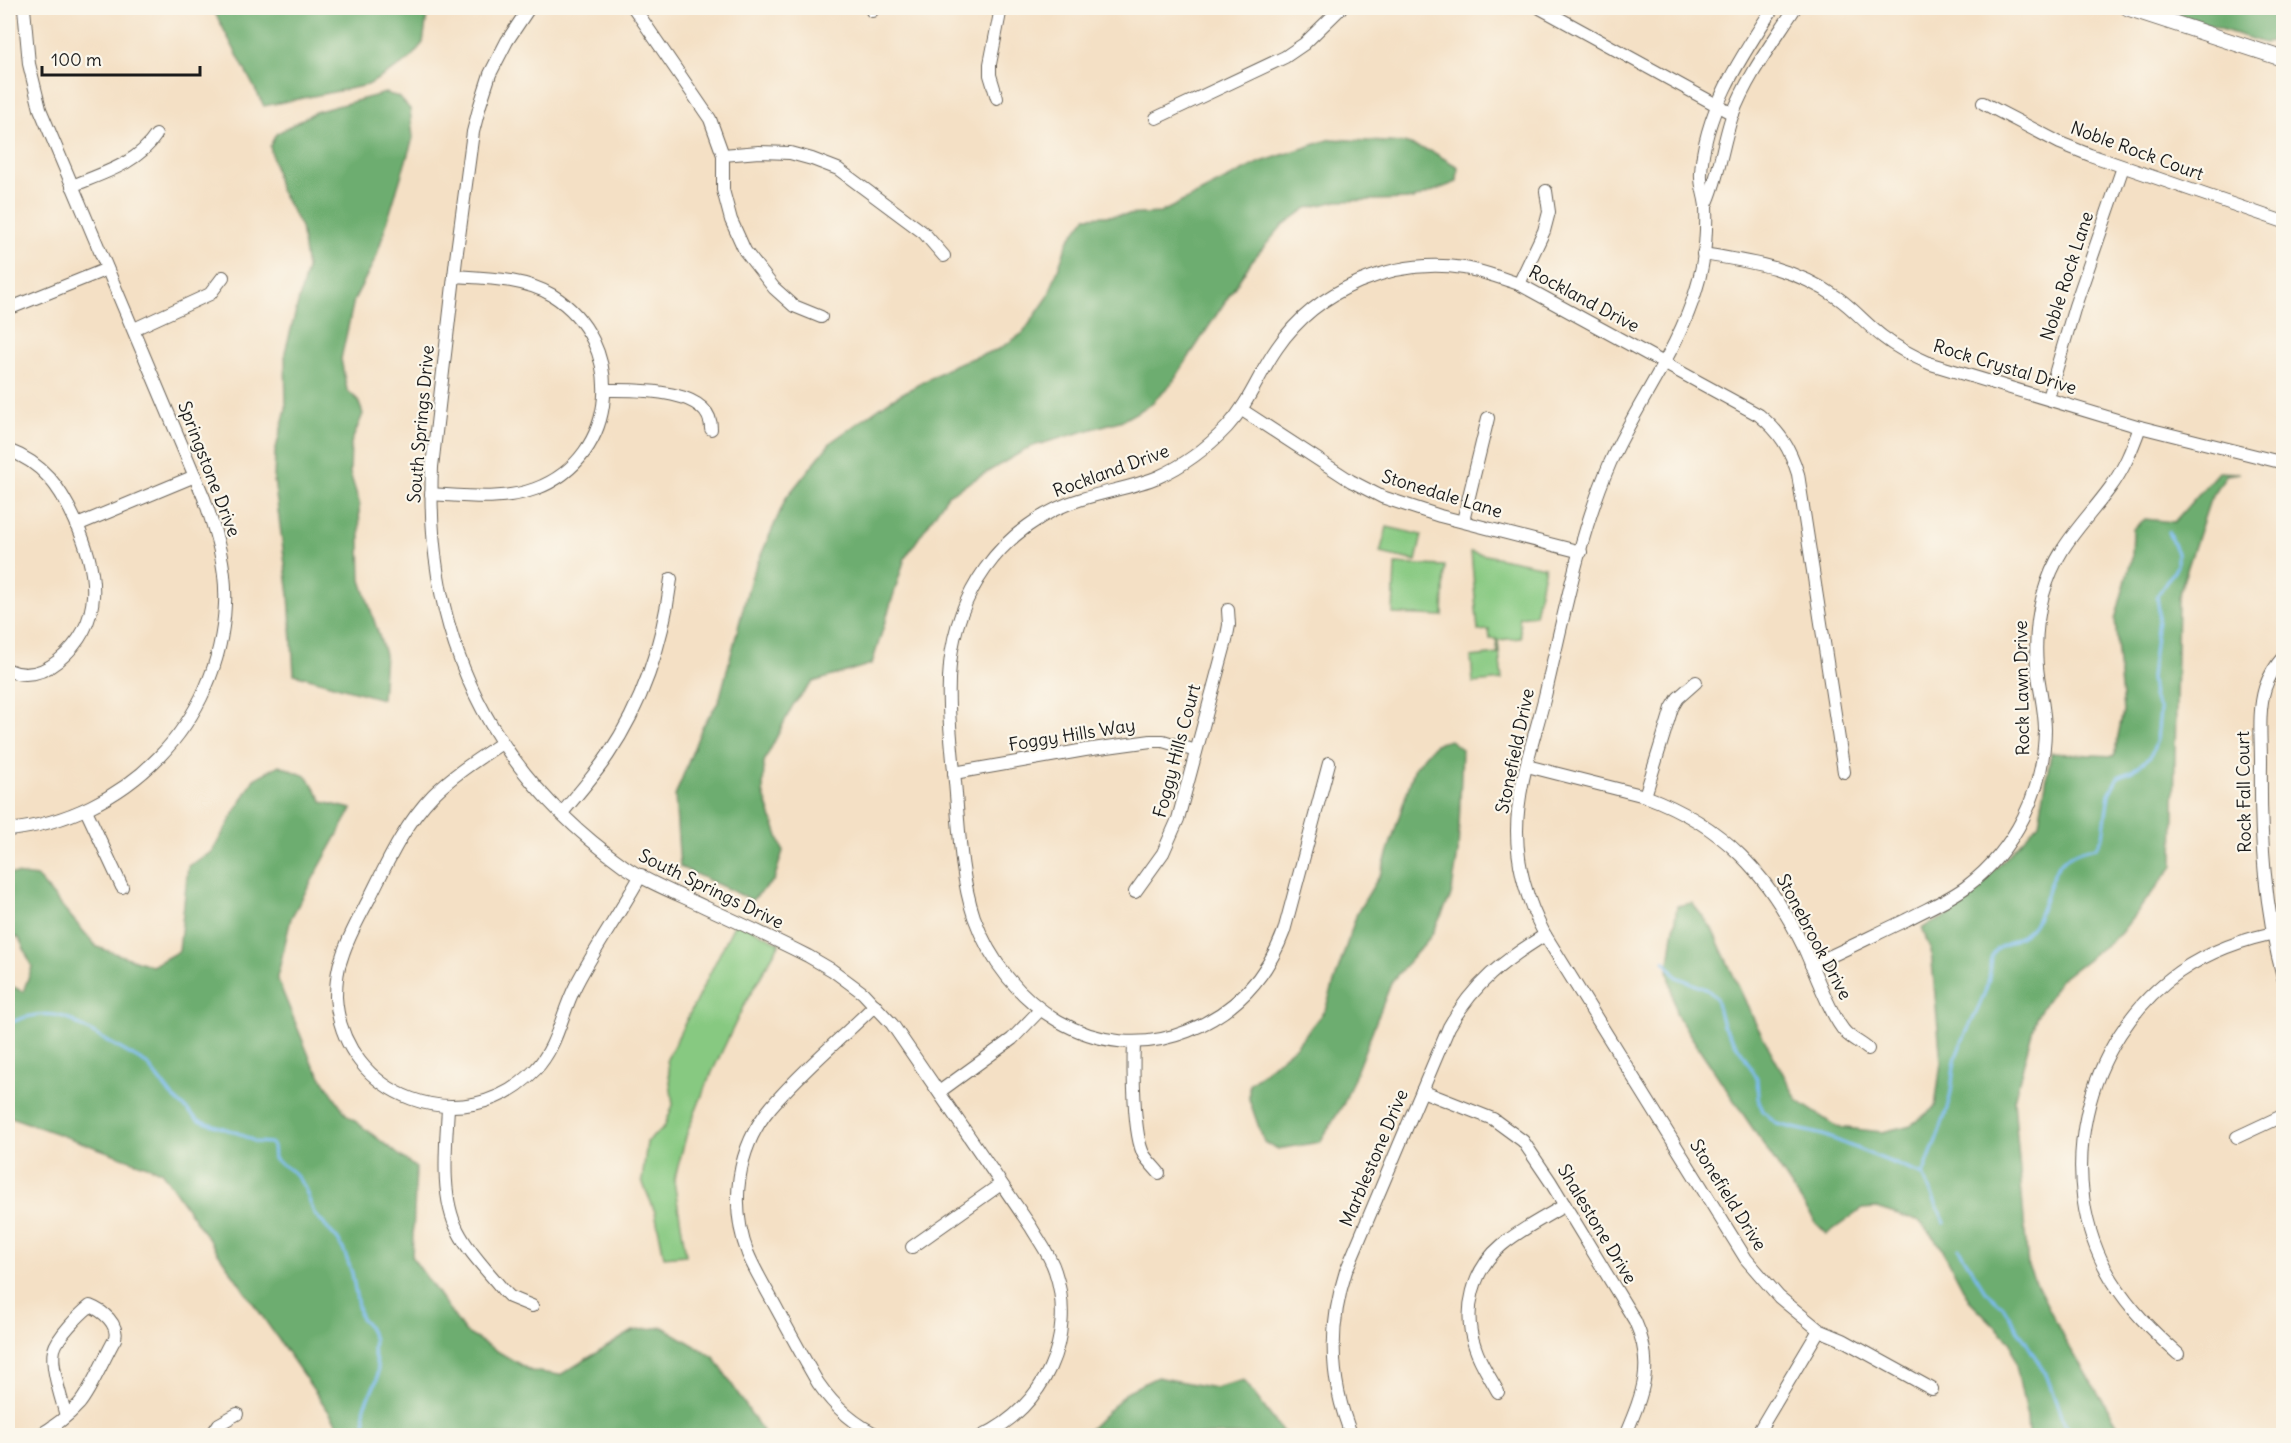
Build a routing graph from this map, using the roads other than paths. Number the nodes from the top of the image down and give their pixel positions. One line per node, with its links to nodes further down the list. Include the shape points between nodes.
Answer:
1 (24, 8): 19 (street, Springstone Drive, via 28,56 40,109)
2 (529, 8): 26 (street, South Springs Drive, via 490,74 480,105)
3 (634, 8): 17 (street, via 710,119)
4 (1001, 8): 11 (street, via 990,64)
5 (1341, 8): 15 (street, via 1285,57)
6 (1540, 8): 13 (street)
7 (1773, 8): 13 (street, Stonefield Drive, via 1744,53)
8 (1795, 8): 14 (street, Stonefield Drive, via 1761,60)
9 (2128, 8): 10 (street)
10 (2283, 58)
11 (997, 98)
12 (1983, 103): 18 (street, Noble Rock Court, via 2060,143)
13 (1718, 106): 14 (street); 21 (street, Stonefield Drive, via 1702,161 1700,187)
14 (1733, 114): 21 (street, Stonefield Drive)
15 (1156, 118)
16 (156, 135): 19 (street, via 143,153)
17 (723, 155): 24 (street, via 790,153 838,169 924,233); 30 (street, via 723,190 745,250 774,288 794,306)
18 (2123, 167): 22 (street, Noble Rock Court); 34 (street, Noble Rock Lane)
19 (72, 186): 25 (street, Springstone Drive)
20 (1546, 191): 28 (street, via 1548,215 1544,231)
21 (1706, 205): 23 (street, Stonefield Drive)
22 (2283, 222)
23 (1703, 254): 32 (street, Stonefield Drive, via 1691,304); 34 (street, Rock Crystal Drive, via 1794,273 1840,299 1883,337 1916,358)
24 (944, 256)
25 (107, 269): 29 (street); 31 (street, Springstone Drive)
26 (454, 276): 33 (street, via 524,285 551,295 568,307 597,347); 42 (street, South Springs Drive)
27 (223, 277): 31 (street, via 210,294)
28 (1519, 284): 32 (street, Rockland Drive); 35 (street, Rockland Drive, via 1488,273 1443,266 1400,269 1359,282 1324,301 1295,326 1275,350)
29 (8, 309)
30 (821, 316)
31 (134, 329): 41 (street, Springstone Drive)
32 (1663, 362): 45 (street, Stonefield Drive, via 1609,465); 56 (street, Rockland Drive, via 1759,415 1777,431 1793,456)
33 (605, 390): 38 (street, via 650,390 681,397 703,410); 42 (street, via 601,416 591,440 579,458 553,480 533,490 505,496)
34 (2048, 398): 37 (street, Rock Crystal Drive)
35 (1242, 410): 43 (street, Stonedale Lane, via 1366,490); 55 (street, Rockland Drive, via 1215,439 1182,464 1157,477 1083,498 1051,512 1017,535 988,565 963,607 950,655 947,692)
36 (1488, 418): 43 (street)
37 (2140, 427): 40 (street, Rock Crystal Drive); 66 (street, Rock Lawn Drive, via 2127,463 2060,554 2043,595 2036,642 2044,713 2043,751 2035,790 2014,835 1980,875 1951,897)
38 (711, 429)
39 (8, 450): 44 (street, via 33,462 49,476)
40 (2283, 463)
41 (195, 476): 44 (street); 58 (street, Springstone Drive, via 223,566 225,603 216,657 194,711 161,756 128,784)
42 (431, 494): 51 (street, South Springs Drive, via 434,555 447,622 471,685)
43 (1463, 521): 45 (street, Stonedale Lane)
44 (77, 525): 49 (street, via 90,556 94,581 92,608 82,633 65,655 44,671 16,674)
45 (1581, 552): 54 (street, Stonefield Drive)
46 (671, 579): 59 (street, via 657,650 639,698 608,756)
47 (1228, 610): 52 (street, Foggy Hills Court, via 1226,641)
48 (2283, 656): 64 (street, Rock Fall Court, via 2269,679 2262,707 2262,846 2267,909)
49 (8, 670)
50 (1696, 682): 57 (street, via 1672,708)
51 (502, 743): 59 (street, South Springs Drive); 74 (street, via 452,777 416,816 393,851 353,929 337,976 341,1024 363,1065 380,1082 402,1095)
52 (1196, 751): 55 (street, Foggy Hills Way, via 1151,741); 63 (street, Foggy Hills Court, via 1172,836)
53 (1329, 763): 70 (street, Rockland Drive, via 1284,931 1262,974 1238,1002 1207,1023 1171,1037)
54 (1527, 766): 57 (street, Stonebrook Drive); 65 (street, Stonefield Drive, via 1518,809 1519,853 1528,895)
55 (954, 772): 69 (street, Rockland Drive, via 965,880 975,919 1000,967)
56 (1844, 772)
57 (1645, 796): 66 (street, Stonebrook Drive, via 1693,817 1753,866 1780,904)
58 (86, 810): 60 (street, Springstone Drive, via 41,825); 62 (street)
59 (562, 813): 61 (street, South Springs Drive, via 625,867)
60 (8, 830)
61 (641, 875): 68 (street, South Springs Drive, via 808,956 849,981); 74 (street, via 576,985 554,1042 535,1070 522,1083 496,1097)
62 (122, 887)
63 (1134, 892)
64 (2278, 932): 67 (street, Rock Fall Court); 83 (street, via 2210,953 2151,996 2111,1049 2096,1079 2086,1114 2082,1182 2097,1248 2128,1305)
65 (1545, 935): 72 (street, Marblestone Drive, via 1499,965 1469,995 1449,1027); 82 (street, Stonefield Drive, via 1746,1259 1779,1297)
66 (1811, 965): 71 (street, Stonebrook Drive, via 1845,1032)
67 (2283, 981)
68 (876, 1005): 73 (street, South Springs Drive); 90 (street, via 765,1115 745,1154 737,1196 740,1228 749,1256 818,1383 847,1416)
69 (1040, 1010): 70 (street, Rockland Drive, via 1091,1035); 73 (street, via 1012,1039)
70 (1134, 1043): 77 (street, via 1140,1143)
71 (1868, 1049)
72 (1422, 1091): 79 (street, Shalestone Drive, via 1492,1119 1513,1132 1531,1151); 92 (street, Marblestone Drive, via 1346,1271 1335,1311 1335,1382)
73 (939, 1092): 78 (street, South Springs Drive)
74 (448, 1108): 81 (street, via 446,1190 454,1224 503,1290)
75 (2283, 1115): 76 (street)
76 (2236, 1137)
77 (1159, 1173)
78 (1001, 1184): 80 (street); 91 (street, South Springs Drive, via 1051,1260 1061,1295 1062,1326 1055,1356 1038,1390 1012,1418)
79 (1565, 1205): 85 (street, via 1501,1246 1485,1264 1474,1286 1469,1312 1472,1338); 93 (street, Shalestone Drive, via 1635,1321 1644,1344 1645,1380)
80 (912, 1246)
81 (532, 1306)
82 (1819, 1330): 84 (street, Stonefield Drive); 94 (street)
83 (2178, 1354)
84 (1932, 1389)
85 (1498, 1392)
86 (237, 1414): 89 (street, via 219,1424)
87 (66, 1416): 87 (street, via 80,1404 117,1332 114,1324 90,1306 53,1351); 88 (street)
88 (38, 1436)
89 (211, 1436)
90 (880, 1436)
91 (981, 1436)
92 (1352, 1436)
93 (1625, 1436)
94 (1756, 1436)

